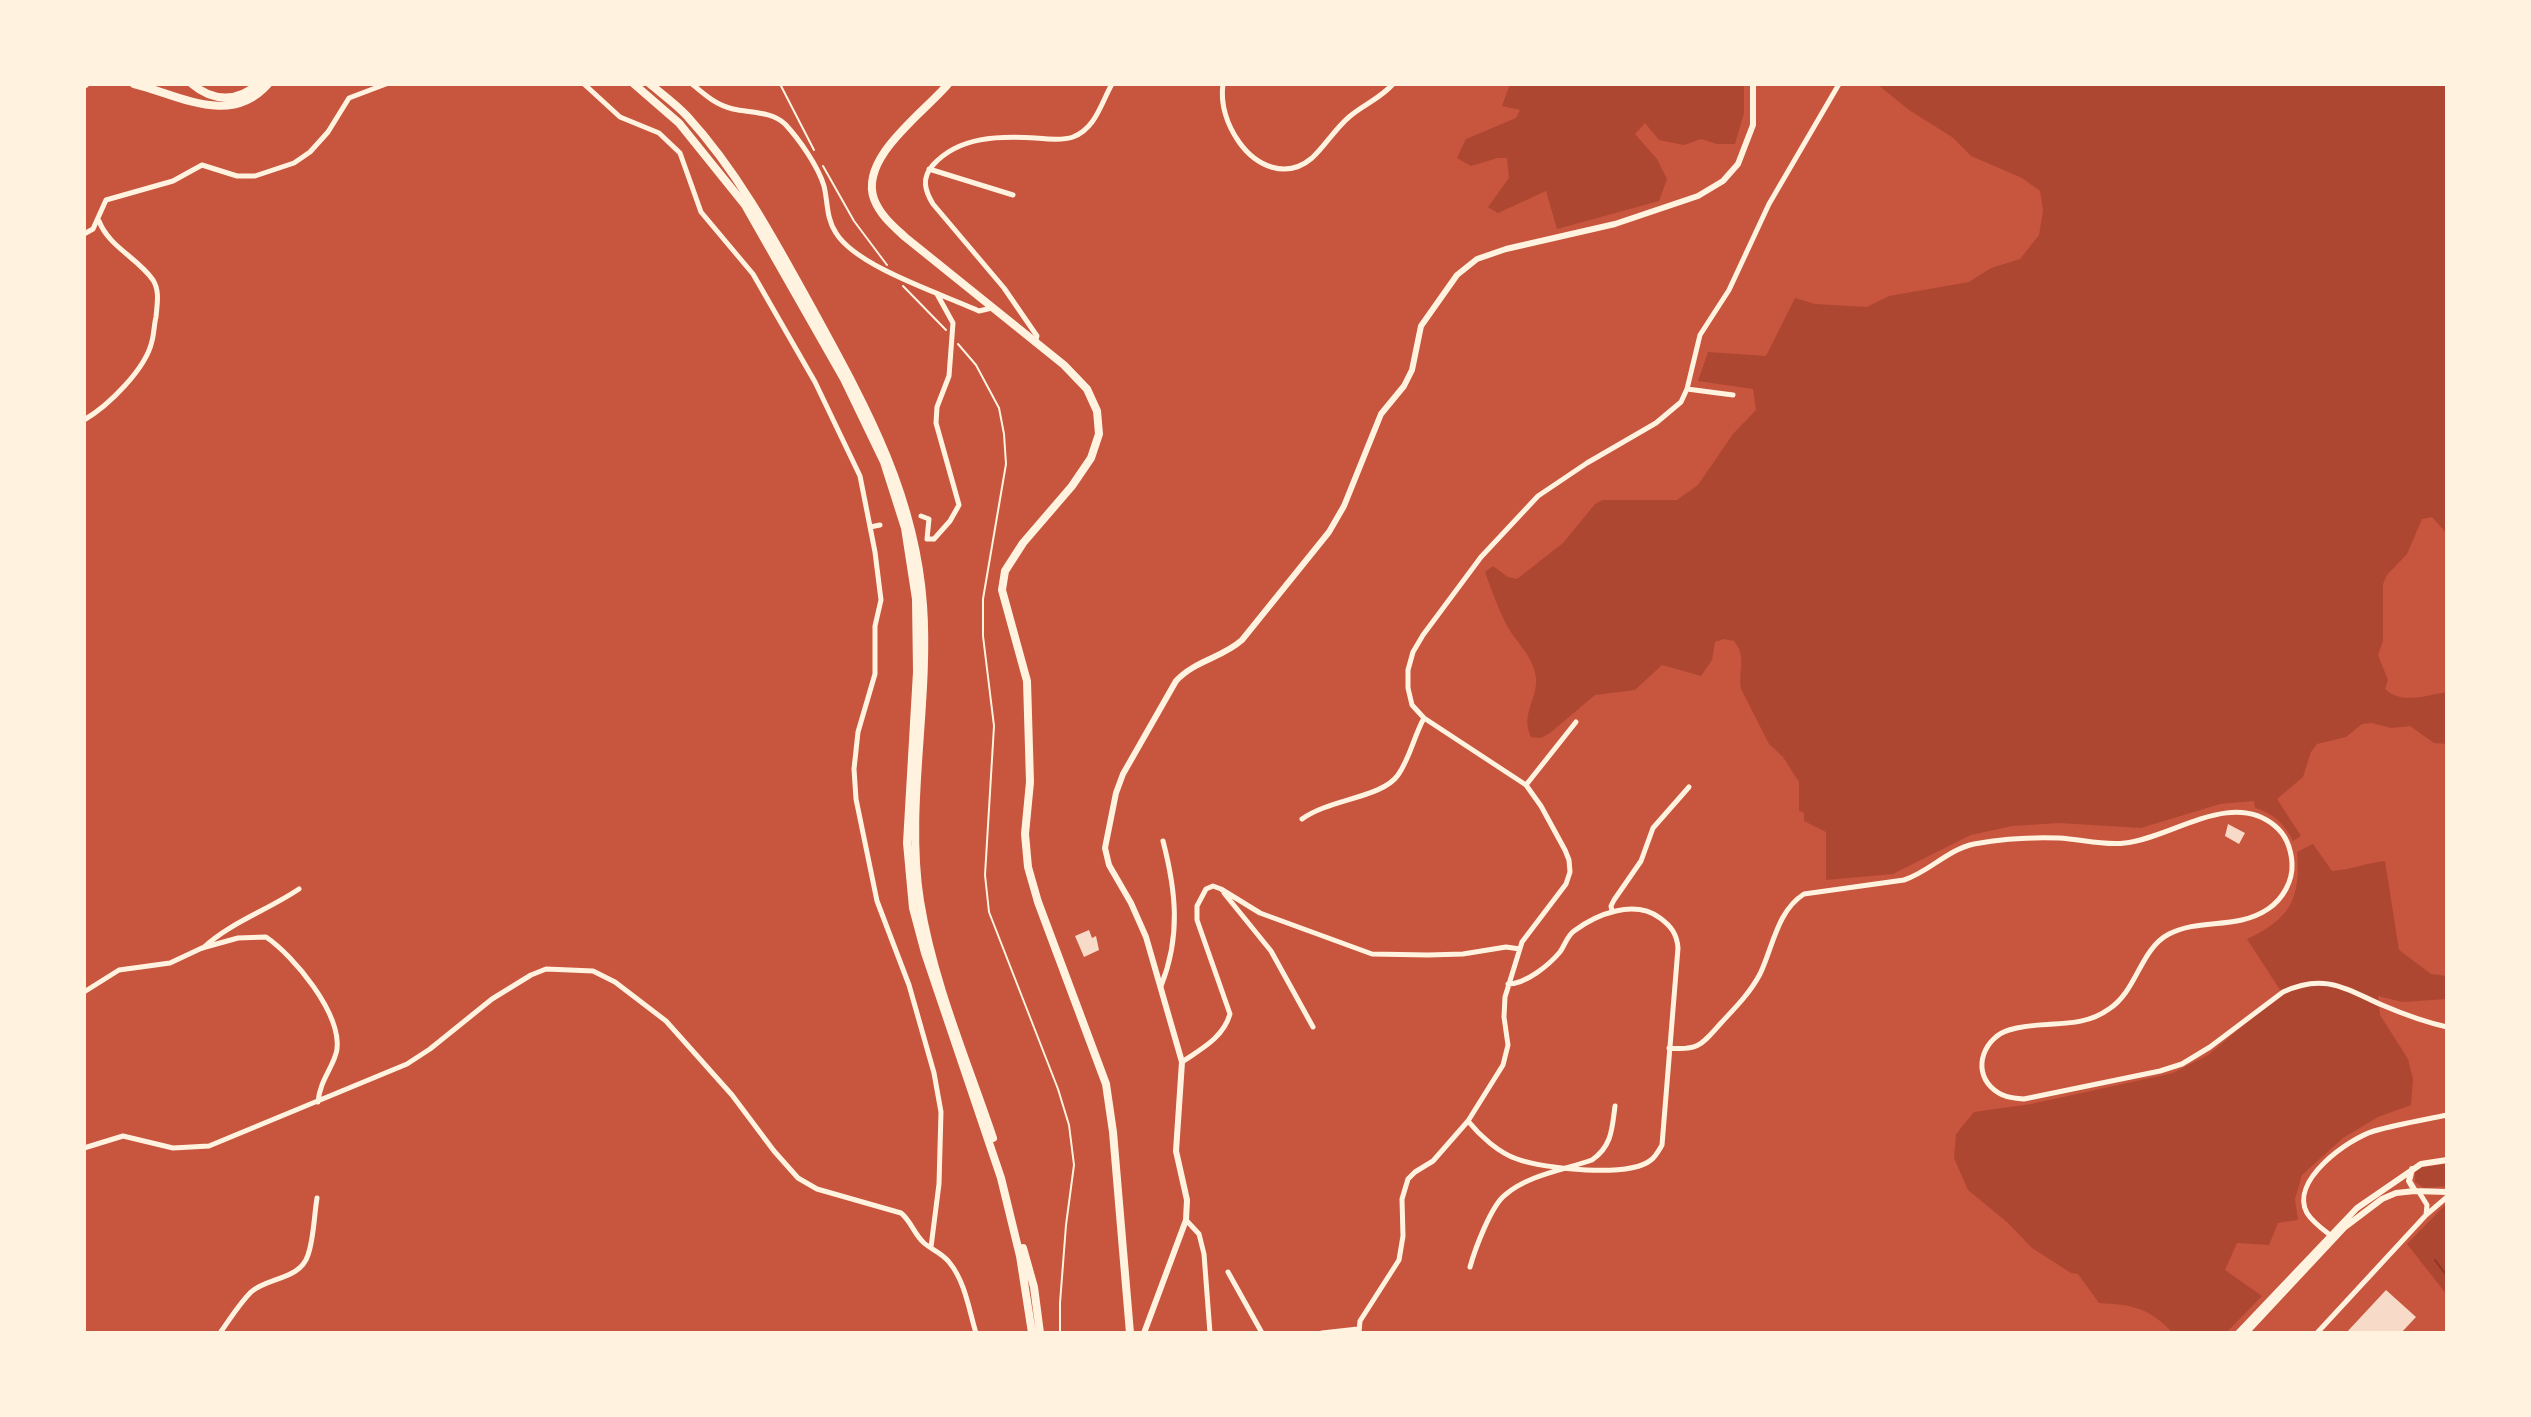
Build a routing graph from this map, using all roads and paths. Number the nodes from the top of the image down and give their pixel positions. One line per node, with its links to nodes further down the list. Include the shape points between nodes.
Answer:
1 (134, 84): 4 (main road, via 203,106 226,107 246,102)
2 (192, 84): 3 (main road, via 207,95 226,99)
3 (258, 84)
4 (268, 84)
5 (386, 84): 21 (street, via 349,98 328,132 294,163 255,176 202,165 173,181 106,200)
6 (584, 84): 34 (street, via 620,117 659,133 680,153 701,212 753,274 847,444)
7 (634, 84): 77 (main road, via 679,123 745,205 844,379 884,462 905,528 916,599 907,843 913,908 1001,1178)
8 (650, 84): 78 (main road, via 686,115 752,200 849,376 895,474 912,529 923,604 925,678 915,845 920,902 938,975 1003,1167 1034,1287)
9 (692, 84): 23 (street, via 715,103 783,123 824,187 836,234 852,250)
10 (780, 84): 17 (path)
11 (948, 84): 26 (main road, via 886,149 876,165 873,197 905,237)
12 (1112, 84): 19 (street, via 1097,116 1073,137 976,140 944,153)
13 (1223, 84): 14 (street, via 1221,97 1233,133 1253,158 1284,170 1311,159 1334,130)
14 (1393, 84)
15 (1753, 84): 47 (street, via 1753,125 1738,164 1723,181 1698,196 1615,224 1477,259 1457,275 1421,326 1412,370 1381,414 1329,532 1242,640 1230,651 1187,668 1176,681 1123,774 1105,848 1146,937)
16 (1839, 84): 29 (street, via 1700,335)
17 (816, 154)
18 (824, 167): 23 (path, via 854,221)
19 (929, 169): 20 (street); 28 (street, via 925,191 1004,288 1037,336)
20 (1013, 195)
21 (99, 220): 22 (street); 31 (street, via 103,231 150,277 158,301 152,344 120,392)
22 (84, 234)
23 (895, 275): 25 (street)
24 (904, 287): 27 (path)
25 (936, 292): 26 (street, via 979,311); 27 (street, via 953,323)
26 (993, 308): 28 (main road)
27 (951, 335): 32 (street, via 949,376 936,423 959,505 934,539 927,539 929,519); 79 (path, via 976,365 999,408 1004,434 1006,464 983,599 994,726 985,875 989,912 1069,1125 1074,1165)
28 (1035, 343): 71 (main road, via 1087,389 1099,434 1072,486 1005,571 1002,590 1027,681 1028,867 1106,1084)
29 (1687, 389): 30 (street); 35 (street, via 1669,413 1538,496 1464,577 1413,652 1408,688 1412,705)
30 (1733, 395)
31 (84, 420)
32 (921, 516)
33 (880, 525): 34 (street)
34 (870, 527): 67 (street, via 881,600 875,674 858,732 856,799 877,901 909,985 941,1112)
35 (1424, 718): 37 (street); 39 (street, via 1397,777)
36 (1576, 722): 37 (street)
37 (1526, 785): 45 (street, via 1565,850 1570,872)
38 (1689, 787): 43 (street, via 1653,828)
39 (1302, 819)
40 (1163, 841): 47 (street, via 1176,912)
41 (299, 889): 44 (street)
42 (1221, 889): 45 (street, via 1260,913 1372,954); 49 (street, via 1271,951); 52 (street, via 1206,889 1197,920 1230,1014 1215,1039)
43 (1612, 911): 46 (street, via 1574,931 1552,960 1522,982); 51 (street, via 1650,911 1677,938)
44 (202, 948): 48 (street, via 170,963 119,970); 53 (street, via 266,937 310,981 325,1003 337,1050)
45 (1520, 949): 46 (street)
46 (1508, 984): 56 (street, via 1507,1055)
47 (1161, 986): 52 (street)
48 (84, 992)
49 (1313, 1027)
50 (2447, 1027): 51 (street, via 2405,1015 2334,983 2315,982 2283,992 2196,1057 2160,1071 2024,1099 1998,1094 1988,1084 1981,1062 1994,1039 2008,1030 2075,1024 2105,1013 2127,994 2146,958 2166,936 2180,929 2237,923 2277,901 2292,871 2291,852 2282,832 2249,813 2200,819 2122,844 2030,838 1971,845 1904,880 1804,894 1785,913 1760,974 1735,1008 1695,1048)
51 (1669, 1048): 59 (street, via 1664,1136 1657,1154 1639,1166)
52 (1182, 1062): 65 (street, via 1176,1151)
53 (318, 1102): 57 (street, via 209,1146 173,1148 123,1136); 67 (street, via 407,1064 531,975 546,969 593,971 666,1021 798,1178 828,1193 901,1213)
54 (1615, 1106): 59 (street, via 1608,1145 1592,1160)
55 (2447, 1115): 66 (street, via 2358,1138 2309,1179 2303,1191 2306,1211)
56 (1468, 1121): 59 (street, via 1514,1159); 73 (street, via 1433,1161 1408,1179 1399,1260)
57 (84, 1148)
58 (2447, 1158): 60 (street)
59 (1567, 1169): 68 (street, via 1503,1196)
60 (2412, 1169): 61 (street, via 2409,1181); 66 (street, via 2357,1208)
61 (2417, 1192): 62 (street); 64 (street, via 2427,1205); 66 (street, via 2382,1199)
62 (2447, 1194): 64 (street)
63 (317, 1198): 75 (street, via 302,1266 263,1283)
64 (2426, 1215): 86 (street)
65 (1186, 1220): 70 (street); 81 (street, via 1199,1234 1204,1254)
66 (2332, 1237): 84 (street); 85 (street)
67 (931, 1247): 76 (street, via 951,1263 961,1281)
68 (1470, 1267)
69 (1228, 1272): 82 (street)
70 (1150, 1314): 72 (street); 80 (street)
71 (1129, 1318): 72 (street); 74 (main road)
72 (1142, 1325): 74 (street); 80 (street)
73 (1358, 1331): 83 (street)
74 (1130, 1332)
75 (220, 1333)
76 (976, 1333)
77 (1032, 1333)
78 (1040, 1333)
79 (1060, 1333)
80 (1143, 1333)
81 (1210, 1333)
82 (1262, 1333)
83 (1322, 1333)
84 (2238, 1333)
85 (2246, 1333)
86 (2317, 1333)

